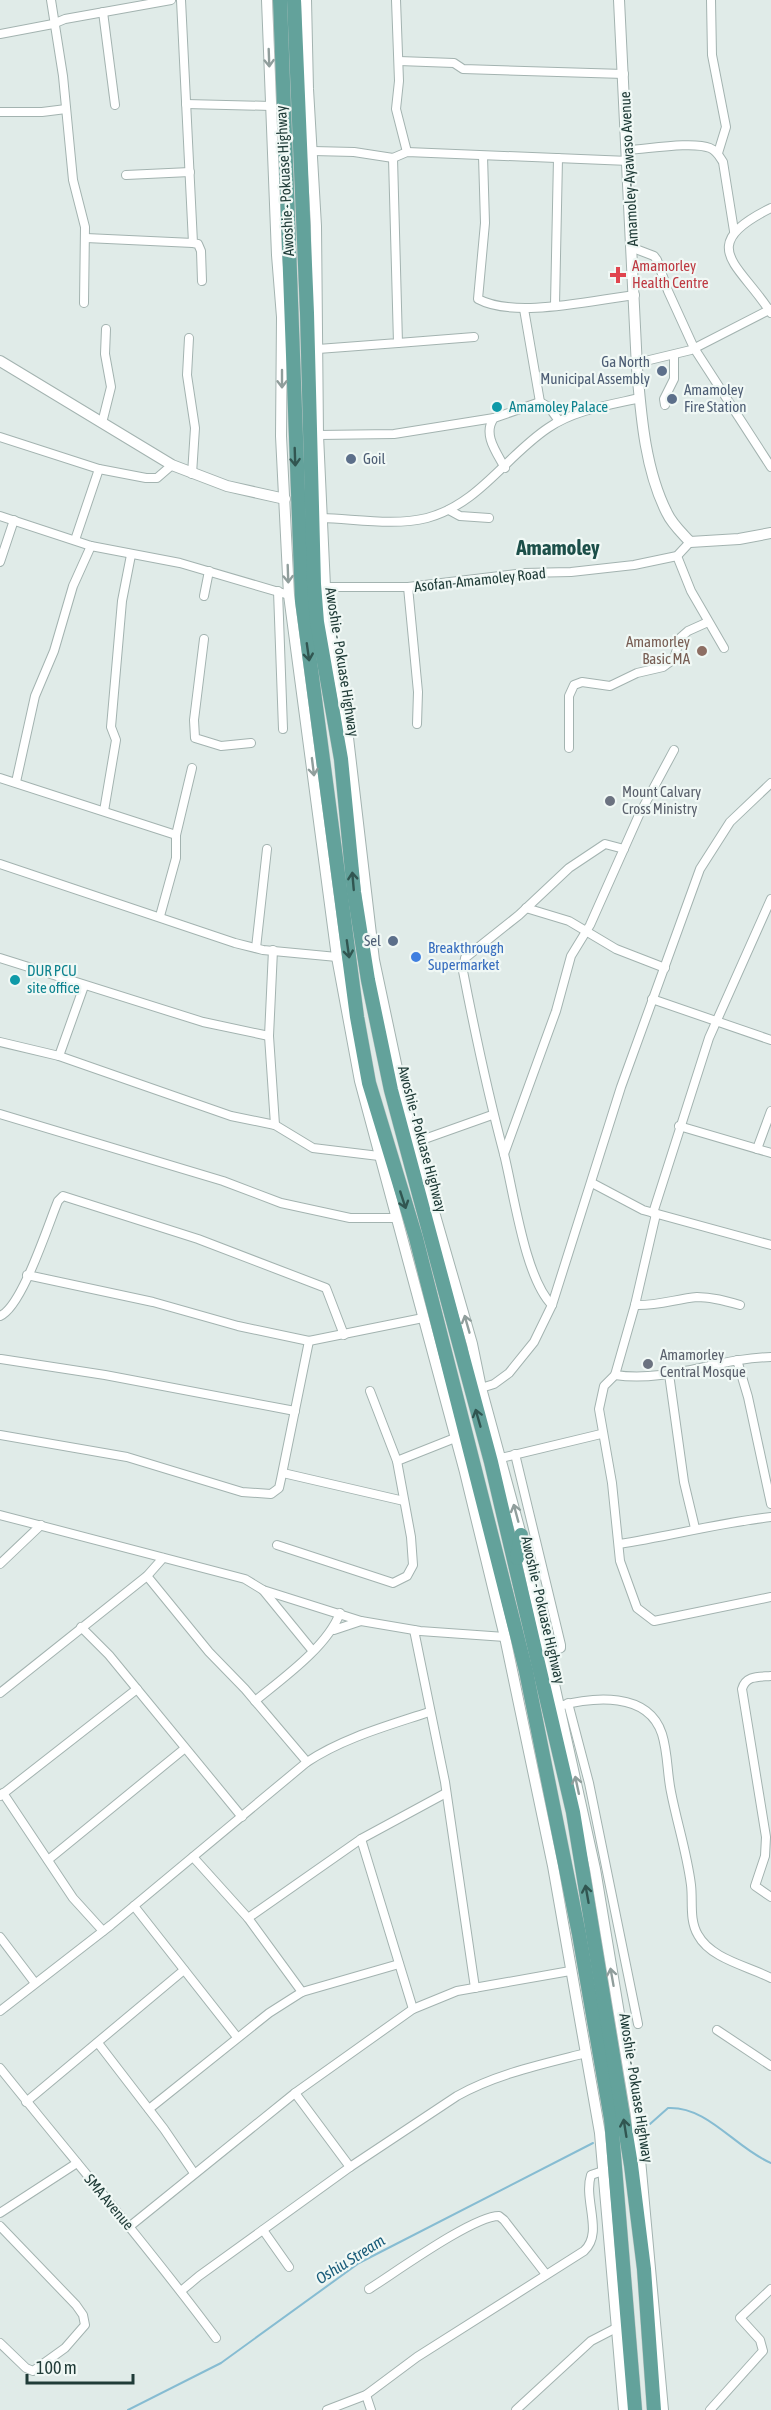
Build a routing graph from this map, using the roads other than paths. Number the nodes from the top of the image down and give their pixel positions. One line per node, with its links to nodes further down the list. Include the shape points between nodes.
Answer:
1 (51, 0): 12 (street)
2 (171, 0): 11 (street)
3 (181, 0): 16 (street)
4 (267, 0): 18 (street, one-way to 18)
5 (280, 0): 95 (main road, Awoshie - Pokuase Highway, one-way to 95, via 302,601)
6 (294, 0): 46 (main road, Awoshie - Pokuase Highway)
7 (306, 0): 21 (street)
8 (396, 0): 14 (street)
9 (619, 0): 15 (street, Amamoley-Ayawaso Avenue)
10 (711, 0): 23 (street, via 712,55 726,127)
11 (102, 12): 12 (street); 17 (street)
12 (53, 24): 13 (street); 19 (street)
13 (0, 34)
14 (399, 61): 15 (street, via 454,63 464,69); 22 (street, via 396,109)
15 (624, 74): 24 (street, Amamoley-Ayawaso Avenue)
16 (186, 104): 18 (street); 28 (street)
17 (115, 105)
18 (271, 106): 64 (street, one-way to 64, via 282,317)
19 (66, 109): 20 (street); 32 (street, via 73,180)
20 (0, 112)
21 (313, 151): 26 (street); 46 (street)
22 (407, 152): 25 (street); 26 (street)
23 (718, 153): 24 (street, via 696,146); 31 (street, via 723,162)
24 (628, 155): 27 (street); 34 (street, Amamoley-Ayawaso Avenue)
25 (483, 156): 27 (street); 39 (street, via 485,223 477,296 480,300)
26 (393, 158): 44 (street)
27 (558, 158): 38 (street)
28 (190, 172): 29 (street); 33 (street)
29 (126, 175)
30 (771, 208): 31 (street)
31 (734, 231): 40 (street, via 728,244 729,255)
32 (86, 238): 33 (street); 37 (street, via 82,262)
33 (193, 243): 35 (street, via 201,251)
34 (633, 248): 36 (street, Amamoley-Ayawaso Avenue); 45 (street, via 657,260)
35 (202, 281)
36 (635, 294): 38 (street); 49 (street, Amamoley-Ayawaso Avenue)
37 (84, 303)
38 (555, 305): 39 (street)
39 (524, 309): 52 (street)
40 (770, 311): 45 (street)
41 (106, 329): 56 (street, via 105,354 111,387)
42 (474, 337): 44 (street)
43 (189, 338): 63 (street, via 188,383 195,428)
44 (398, 343): 46 (street)
45 (694, 348): 47 (street); 60 (street)
46 (313, 350): 50 (main road); 94 (main road, Awoshie - Pokuase Highway, via 314,592)
47 (674, 355): 49 (street); 53 (street, via 674,379)
48 (0, 362): 56 (street)
49 (637, 363): 51 (street, Amamoley-Ayawaso Avenue)
50 (318, 367): 57 (street)
51 (639, 398): 55 (street); 72 (street, Amamoley-Ayawaso Avenue, via 647,447 663,504 667,515)
52 (540, 402): 54 (street); 55 (street)
53 (665, 405)
54 (494, 418): 57 (street, via 394,434); 61 (street, via 489,424 490,439)
55 (559, 420): 61 (street)
56 (102, 423): 59 (street)
57 (318, 435): 67 (street)
58 (0, 437): 62 (street)
59 (172, 465): 62 (street, via 152,478); 63 (street)
60 (771, 467)
61 (505, 468): 65 (street)
62 (99, 469): 71 (street)
63 (192, 474): 64 (street, via 252,494)
64 (285, 499): 80 (street, one-way to 80)
65 (449, 510): 67 (street, via 411,520); 68 (street, via 460,516)
66 (0, 516): 69 (street)
67 (322, 518): 78 (street)
68 (489, 518)
69 (14, 520): 71 (street); 76 (street)
70 (771, 533): 72 (street, via 739,540)
71 (75, 540): 73 (street)
72 (690, 542): 75 (street)
73 (91, 546): 74 (street); 92 (street, via 35,696)
74 (131, 555): 77 (street); 96 (street, via 122,602 111,728 116,740)
75 (676, 556): 79 (street, Asofan-Amamoley Road, via 634,565); 82 (street)
76 (0, 562)
77 (209, 571): 80 (street); 81 (street)
78 (325, 587): 79 (street, Asofan-Amamoley Road); 122 (street, via 345,712 374,960)
79 (408, 587): 85 (street, via 418,692)
80 (284, 593): 86 (street); 107 (street, one-way to 107)
81 (204, 596)
82 (708, 622): 84 (street); 88 (street, via 680,638 674,659 663,667 637,673 610,686 582,682 574,685 569,696)
83 (204, 639): 87 (street, via 195,738 221,746)
84 (724, 648)
85 (417, 724)
86 (283, 729)
87 (251, 743)
88 (569, 748)
89 (674, 750): 99 (street)
90 (192, 768): 97 (street)
91 (0, 778): 92 (street)
92 (16, 782): 96 (street)
93 (771, 783): 109 (street, via 738,813 714,843 700,869)
94 (345, 796): 95 (main road); 164 (main road, Awoshie - Pokuase Highway, one-way to 94, via 391,1090 354,892)
95 (328, 800): 187 (main road, Awoshie - Pokuase Highway, one-way to 187, via 369,1083 416,1238 465,1427 526,1671)
96 (104, 811): 97 (street)
97 (176, 835): 103 (street, via 176,858)
98 (267, 849): 105 (street)
99 (624, 849): 102 (street, via 610,844 592,851); 104 (street)
100 (0, 864): 103 (street)
101 (771, 899): 112 (street)
102 (526, 908): 104 (street, via 569,921); 118 (street, via 465,958 463,972)
103 (160, 916): 105 (street)
104 (585, 932): 109 (street); 125 (street, via 570,956 556,1011)
105 (256, 948): 106 (street)
106 (273, 950): 107 (street); 113 (street)
107 (337, 957): 126 (street, via 360,1082)
108 (0, 958): 110 (street)
109 (664, 968): 111 (street)
110 (84, 987): 113 (street, via 203,1022); 116 (street)
111 (652, 999): 112 (street); 127 (street)
112 (716, 1020): 114 (street); 121 (street)
113 (269, 1036): 120 (street)
114 (771, 1040)
115 (0, 1042): 116 (street)
116 (59, 1056): 120 (street, via 231,1116)
117 (771, 1111): 123 (street)
118 (492, 1115): 122 (street); 125 (street)
119 (1, 1117): 129 (street, via 223,1181 281,1203 350,1218)
120 (276, 1125): 126 (street, via 313,1148)
121 (679, 1126): 123 (street); 128 (street)
122 (416, 1142): 144 (street, one-way to 122)
123 (757, 1149): 124 (street)
124 (771, 1153)
125 (504, 1155): 132 (street, via 535,1276 542,1296)
126 (379, 1156): 129 (street)
127 (592, 1183): 128 (street); 132 (street)
128 (654, 1213): 130 (street); 133 (street)
129 (396, 1218): 136 (street)
130 (771, 1245)
131 (27, 1275): 135 (street, via 12,1306); 137 (street, via 63,1196 198,1239 326,1288); 138 (street)
132 (552, 1305): 144 (street, via 534,1342 510,1373)
133 (635, 1305): 134 (street, via 697,1298); 143 (street)
134 (740, 1305)
135 (0, 1316)
136 (423, 1318): 137 (street); 149 (street)
137 (344, 1335): 138 (street)
138 (309, 1341): 146 (street)
139 (771, 1357): 141 (street)
140 (1, 1359): 146 (street)
141 (737, 1360): 142 (street); 155 (street)
142 (669, 1374): 143 (street); 159 (street, via 684,1482)
143 (615, 1375): 147 (street, via 604,1386 599,1401)
144 (481, 1388): 151 (street)
145 (370, 1391): 152 (street)
146 (295, 1411): 153 (street)
147 (601, 1434): 150 (street); 161 (street, via 612,1483)
148 (0, 1435): 153 (street, via 127,1457 254,1494 276,1492)
149 (455, 1438): 152 (street); 174 (street)
150 (515, 1454): 151 (street); 176 (street, via 561,1645)
151 (501, 1458): 160 (street, one-way to 151)
152 (397, 1461): 154 (street)
153 (283, 1473): 154 (street)
154 (404, 1502): 162 (street, via 413,1565 407,1576 393,1583)
155 (771, 1504)
156 (0, 1515): 158 (street)
157 (771, 1517): 159 (street)
158 (41, 1525): 163 (street); 165 (street)
159 (695, 1528): 161 (street)
160 (521, 1534): 164 (main road); 176 (street)
161 (618, 1544): 168 (street, via 620,1561 638,1608 654,1621)
162 (277, 1545)
163 (163, 1558): 166 (street); 167 (street, via 245,1579)
164 (516, 1563): 186 (main road, Awoshie - Pokuase Highway)
165 (0, 1564)
166 (147, 1576): 171 (street); 180 (street)
167 (263, 1590): 169 (street); 175 (street)
168 (771, 1597)
169 (340, 1613): 170 (street); 172 (street)
170 (361, 1621): 172 (street); 173 (street)
171 (81, 1627): 178 (street); 179 (street)
172 (334, 1630): 175 (street)
173 (414, 1630): 174 (street); 182 (street)
174 (505, 1637): 203 (street, via 553,1866)
175 (312, 1650): 180 (street)
176 (548, 1654): 181 (street)
177 (771, 1676): 196 (street, via 751,1678 742,1689 766,1837 765,1856 755,1886)
178 (137, 1689): 184 (street); 189 (street)
179 (0, 1694)
180 (255, 1701): 185 (street)
181 (564, 1705): 183 (street); 204 (street, via 596,1698 625,1701 656,1720 680,1823 698,1934 714,1951)
182 (429, 1712): 185 (street, via 363,1734); 188 (street)
183 (571, 1736): 191 (street, one-way to 183); 192 (street)
184 (184, 1749): 190 (street); 195 (street)
185 (307, 1762): 190 (street)
186 (565, 1782): 187 (main road); 242 (main road, Awoshie - Pokuase Highway, one-way to 186, via 644,2269 631,2165)
187 (549, 1784): 241 (main road, Awoshie - Pokuase Highway, via 611,2119)
188 (446, 1793): 193 (street); 206 (street)
189 (2, 1795): 195 (street)
190 (242, 1817): 194 (street)
191 (584, 1819): 192 (street); 243 (street, one-way to 191, via 636,2116)
192 (596, 1819): 210 (street)
193 (361, 1839): 198 (street); 201 (street)
194 (193, 1857): 197 (street); 198 (street)
195 (48, 1860): 199 (street, via 73,1898)
196 (771, 1897)
197 (134, 1906): 199 (street); 202 (street)
198 (248, 1918): 207 (street)
199 (103, 1930): 205 (street)
200 (0, 1937): 205 (street)
201 (399, 1964): 207 (street); 208 (street)
202 (184, 1970): 212 (street); 213 (street)
203 (570, 1971): 206 (street); 214 (street)
204 (771, 1978)
205 (35, 1983): 209 (street)
206 (475, 1988): 208 (street)
207 (302, 1992): 212 (street)
208 (413, 2009): 217 (street)
209 (0, 2011)
210 (638, 2024)
211 (717, 2030): 215 (street)
212 (237, 2037): 219 (street)
213 (98, 2043): 218 (street); 219 (street)
214 (586, 2053): 221 (street, via 474,2087); 222 (street)
215 (771, 2066)
216 (0, 2068): 218 (street, SMA Avenue)
217 (296, 2093): 221 (street); 223 (street)
218 (26, 2102): 220 (street, SMA Avenue)
219 (150, 2109): 223 (street)
220 (77, 2163): 224 (street); 226 (street, SMA Avenue)
221 (350, 2167): 227 (street)
222 (603, 2171): 229 (street, via 591,2175 589,2181 594,2236 591,2245); 233 (street)
223 (194, 2173): 226 (street)
224 (0, 2212)
225 (0, 2226): 235 (street, via 76,2305 85,2325 65,2348 33,2371)
226 (129, 2226): 232 (street, SMA Avenue)
227 (263, 2230): 228 (street); 232 (street)
228 (289, 2267)
229 (545, 2274): 230 (street, via 504,2220 493,2216 471,2224); 236 (street)
230 (369, 2289)
231 (771, 2289): 244 (street, via 740,2318 760,2340 763,2351)
232 (181, 2291): 234 (street, SMA Avenue)
233 (618, 2326): 239 (street, via 591,2341); 240 (street)
234 (216, 2338)
235 (0, 2343)
236 (366, 2395): 237 (street); 238 (street)
237 (327, 2410)
238 (371, 2410)
239 (516, 2410)
240 (624, 2410)
241 (635, 2410)
242 (654, 2410)
243 (663, 2410)
244 (710, 2410)

